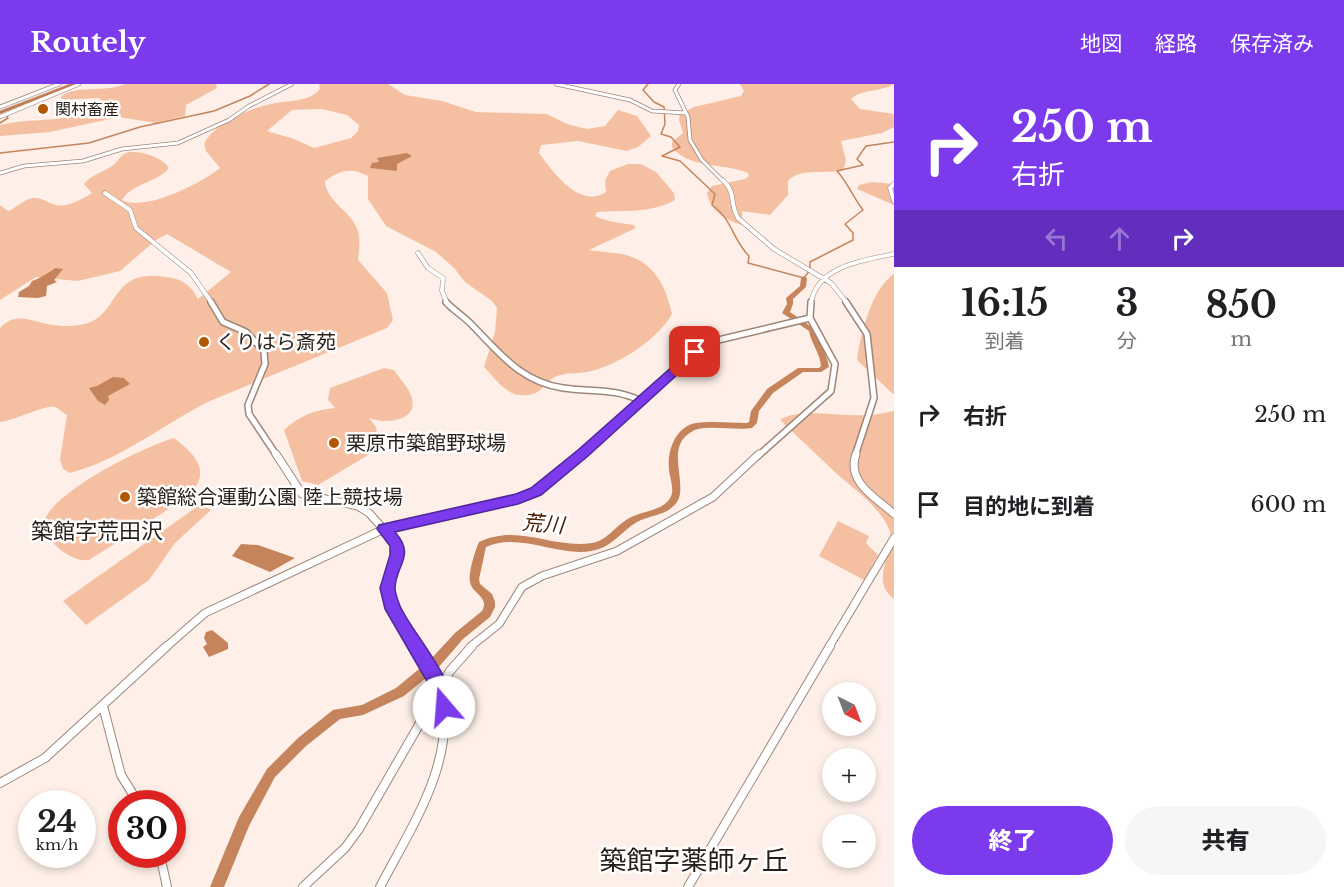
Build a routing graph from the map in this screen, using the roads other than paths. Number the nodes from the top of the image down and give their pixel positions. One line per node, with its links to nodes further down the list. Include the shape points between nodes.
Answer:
1 (59, 84): 8 (street)
2 (68, 84): 8 (highway)
3 (74, 84): 8 (highway)
4 (79, 84): 8 (street)
5 (292, 84): 10 (street, via 229,120 178,143 122,149 83,160 24,166)
6 (556, 84): 9 (street, via 610,95 649,110)
7 (679, 84): 9 (street, via 676,95)
8 (2, 112)
9 (686, 113): 16 (street, via 690,140 710,171 732,189 738,218 774,249)
10 (0, 173)
11 (894, 184): 13 (street, via 890,194)
12 (105, 193): 20 (street, via 130,210 136,228 191,273 223,322 246,332 264,351 265,364 248,405 249,414 302,494 358,506)
13 (894, 201)
14 (418, 253): 18 (street, via 428,268 443,278 446,302 510,367 550,387 622,393)
15 (894, 254): 16 (street, via 864,260)
16 (824, 278): 17 (street, via 813,292); 19 (street, via 852,309 867,334 872,365 874,398 854,459 854,474 860,485)
17 (807, 319): 18 (street, via 706,343); 22 (street, via 835,364 827,396 713,497 616,551 542,576 522,587 499,624 459,658)
18 (641, 401): 20 (street, via 536,492)
19 (894, 514)
20 (384, 529): 22 (street, via 397,544 398,555 387,588 393,609); 23 (street, via 205,613)
21 (894, 538): 30 (street)
22 (441, 688): 28 (street, via 359,829 345,848); 29 (street, via 444,730 440,762)
23 (103, 706): 24 (street, via 45,758); 25 (street, via 121,775)
24 (0, 783)
25 (130, 790)
26 (163, 868): 27 (street)
27 (167, 887)
28 (303, 887)
29 (380, 887)
30 (688, 887)

